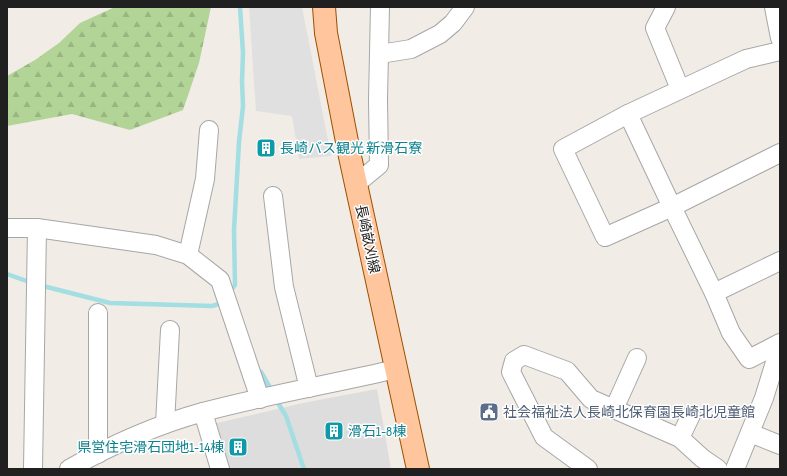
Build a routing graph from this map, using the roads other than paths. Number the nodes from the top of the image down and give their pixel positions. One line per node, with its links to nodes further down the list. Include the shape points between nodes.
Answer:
1 (315, 7): 26 (main road, 長崎畝刈線, via 341,148)
2 (324, 7): 14 (main road, 長崎畝刈線, via 326,34)
3 (380, 7): 9 (street)
4 (465, 7): 9 (street, via 453,23 440,34 411,49)
5 (666, 7): 10 (street, via 656,28)
6 (774, 7): 7 (street)
7 (780, 38)
8 (780, 51): 10 (street, via 746,59)
9 (380, 54): 14 (street, via 379,165)
10 (680, 89): 11 (street)
11 (628, 114): 16 (street); 16 (street, via 563,149 605,237)
12 (209, 130): 19 (street, via 205,179)
13 (780, 153): 16 (street)
14 (356, 184): 26 (main road, 長崎畝刈線)
15 (273, 196): 27 (street, via 284,287)
16 (672, 207): 21 (street)
17 (7, 228): 18 (street)
18 (37, 228): 19 (street, via 156,245); 38 (street)
19 (188, 254): 28 (street, via 220,280)
20 (780, 261): 21 (street)
21 (714, 293): 24 (street, via 731,333 749,359)
22 (98, 313): 36 (street)
23 (170, 330): 32 (street)
24 (780, 344): 33 (street, via 764,398)
25 (637, 358): 29 (street)
26 (392, 370): 27 (street); 40 (main road, 長崎畝刈線); 41 (main road, 長崎畝刈線)
27 (309, 388): 28 (street)
28 (263, 398): 30 (street)
29 (614, 409): 34 (street); 42 (street, via 591,399 567,371 524,355 514,361 511,372 544,437)
30 (203, 412): 32 (street); 39 (street)
31 (691, 415): 34 (street)
32 (165, 424): 36 (street, via 133,436)
33 (750, 433): 35 (street); 44 (street)
34 (680, 438): 43 (street)
35 (780, 445)
36 (98, 454): 37 (street)
37 (77, 467)
38 (33, 469)
39 (220, 469)
40 (409, 469)
41 (418, 469)
42 (588, 469)
43 (718, 469)
44 (735, 469)

